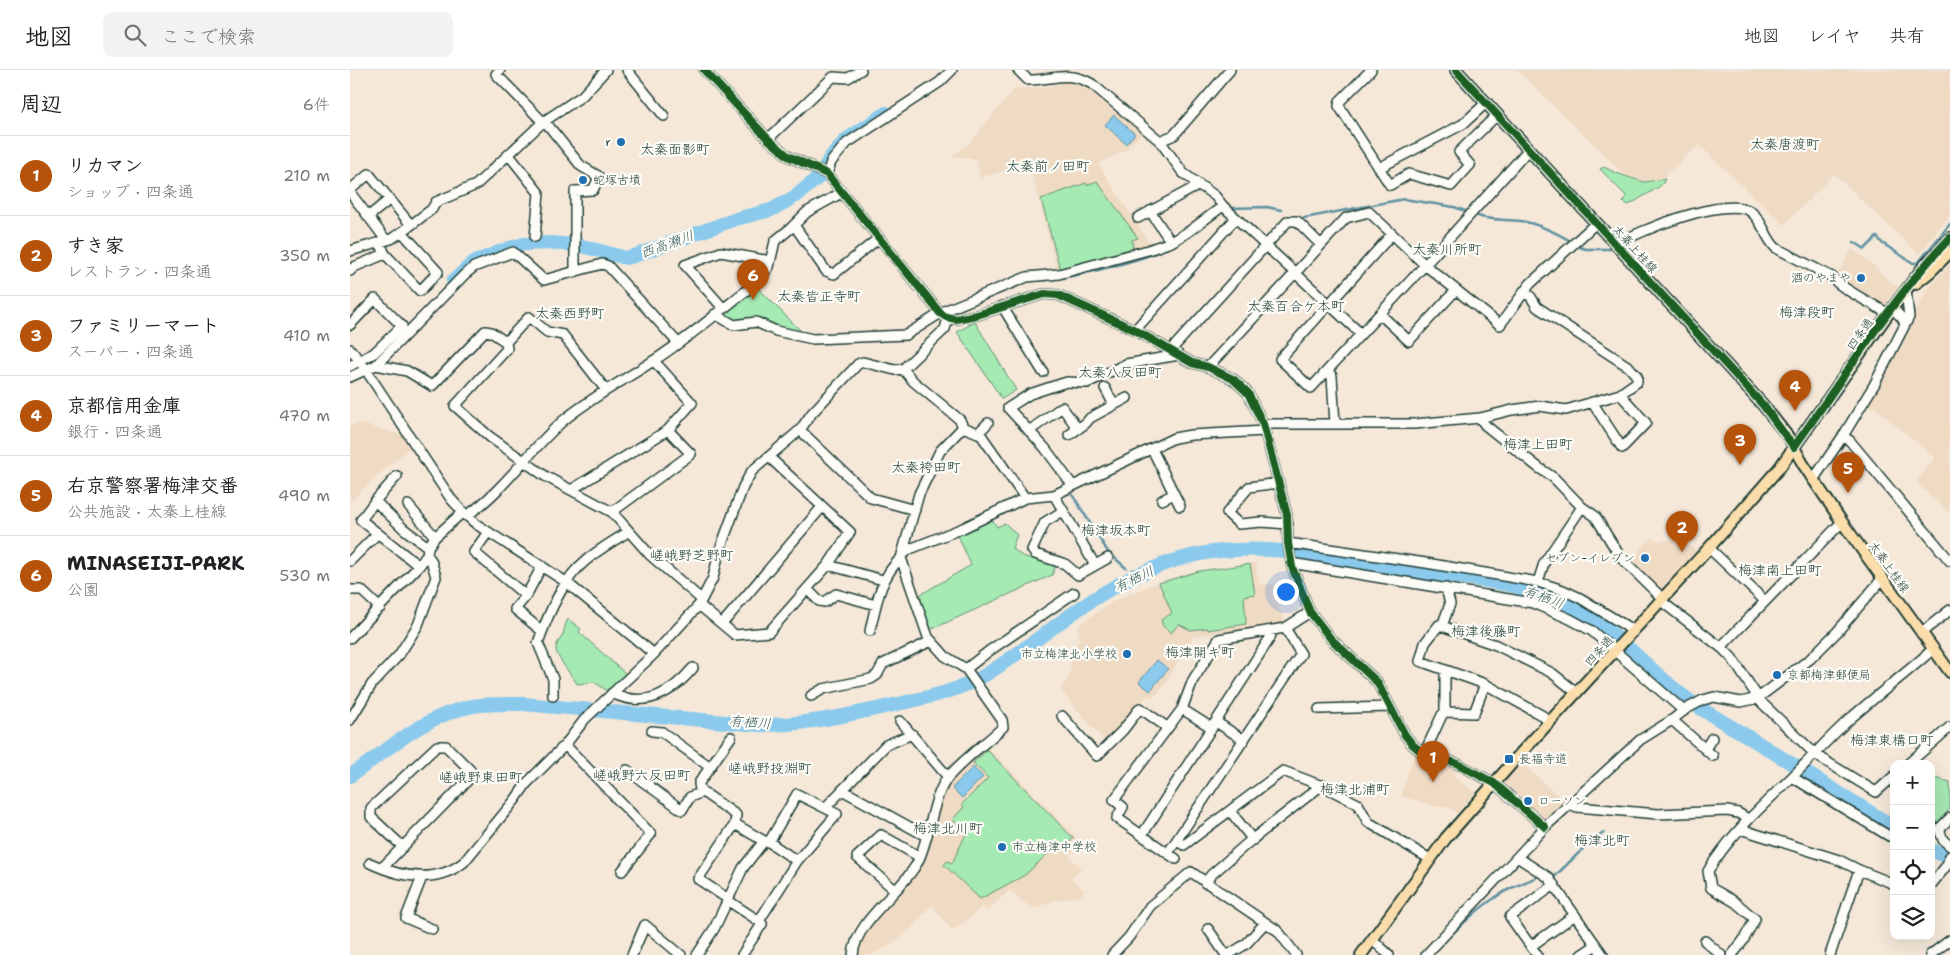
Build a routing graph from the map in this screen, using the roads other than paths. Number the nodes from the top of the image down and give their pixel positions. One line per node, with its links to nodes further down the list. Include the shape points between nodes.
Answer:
1 (500, 70): 14 (street, via 496,74)
2 (606, 70): 14 (street, via 582,96)
3 (627, 70): 12 (street)
4 (704, 70): 15 (street)
5 (861, 70): 15 (street, via 848,78 833,77)
6 (952, 70): 20 (street, via 940,82 847,143)
7 (1018, 70): 16 (street, via 1028,80 1069,74 1086,80)
8 (1230, 70): 16 (street, via 1174,135)
9 (1371, 70): 19 (street, via 1340,101 1339,106)
10 (1456, 70): 11 (main road, 太秦上桂線)
11 (1486, 103): 13 (main road, 太秦上桂線); 19 (street, via 1463,124)
12 (664, 116)
13 (1496, 116): 17 (main road, 太秦上桂線); 19 (street, via 1459,152 1470,165 1451,186 1409,174 1390,185)
14 (543, 122): 18 (street); 48 (street, via 581,166 598,176 592,190 575,191)
15 (768, 139): 20 (street, via 788,156)
16 (1160, 141): 21 (street, via 1183,173)
17 (1529, 149): 29 (main road, 太秦上桂線); 46 (street)
18 (508, 155): 30 (street, via 476,185 436,202); 34 (street, via 539,193)
19 (1379, 168)
20 (824, 172): 22 (street)
21 (1199, 185): 24 (street); 25 (street)
22 (841, 193): 31 (street, via 807,212); 35 (street)
23 (390, 199): 26 (street); 26 (street, via 369,174 350,190); 30 (street)
24 (1223, 206): 28 (street); 38 (street)
25 (1150, 211): 27 (street); 38 (street)
26 (368, 216): 37 (street)
27 (1138, 218)
28 (1236, 218): 40 (street); 62 (street)
29 (1596, 224): 39 (main road, 太秦上桂線); 52 (street)
30 (411, 225): 32 (street)
31 (794, 225): 35 (street, via 826,271 834,274); 45 (street, via 775,241)
32 (402, 232): 37 (street); 44 (street, via 438,272 420,291)
33 (1392, 234): 41 (street, via 1369,212 1346,218); 46 (street); 53 (street)
34 (535, 237)
35 (879, 238): 59 (street)
36 (1950, 238): 51 (main road, 四条通)
37 (383, 242): 42 (street); 44 (street)
38 (1171, 242): 59 (street, via 1059,274 1027,277)
39 (1616, 244): 56 (street, via 1690,214 1743,208 1756,216 1776,248); 96 (main road, 太秦上桂線, via 1763,406)
40 (1265, 245): 41 (street, via 1288,221 1297,221); 49 (street); 67 (street)
41 (1321, 245): 49 (street)
42 (350, 251)
43 (1950, 252): 51 (main road, 四条通)
44 (385, 254): 47 (street)
45 (770, 261): 55 (street, via 756,283); 55 (street, via 721,252 685,265)
46 (1425, 265): 50 (street); 58 (street)
47 (350, 271)
48 (575, 272): 65 (street, via 602,264 608,266); 70 (street, via 544,280 513,252 474,267)
49 (1295, 273): 53 (street); 72 (street)
50 (1456, 290): 52 (street, via 1500,325); 58 (street, via 1409,341)
51 (1906, 290): 56 (main road, 四条通); 60 (street, via 1909,316)
52 (1524, 292): 80 (street, via 1537,307 1633,371 1637,382)
53 (1329, 304): 63 (street); 75 (street, via 1280,359 1311,388)
54 (1002, 306): 59 (street, via 956,319); 62 (street, via 1044,294 1058,295); 76 (street)
55 (723, 308): 57 (street)
56 (1890, 311): 60 (street, via 1902,318); 96 (main road, 四条通)
57 (715, 314): 59 (street, via 734,325 756,322 776,331 813,339 906,335); 65 (street)
58 (1380, 314): 63 (street)
59 (944, 315): 74 (street, via 945,329)
60 (1905, 324): 95 (street)
61 (350, 325): 68 (street, via 375,299 402,326 374,353)
62 (1135, 330): 67 (street)
63 (1361, 334): 75 (street)
64 (506, 342): 70 (street, via 485,331 432,386 407,370); 79 (street, via 529,317 548,332 563,335); 99 (street, via 507,349 455,406 490,437)
65 (678, 343): 69 (street)
66 (350, 349): 68 (street)
67 (1175, 352): 72 (street, via 1192,363); 92 (street, via 1126,364 1087,383 1068,382 1030,394 1008,408)
68 (360, 360): 71 (street); 73 (street)
69 (654, 361): 79 (street); 90 (street, via 692,403)
70 (376, 365): 73 (street)
71 (350, 366)
72 (1208, 367): 88 (street, via 1233,379 1248,393)
73 (366, 369): 77 (street); 117 (street)
74 (903, 369): 87 (street, via 960,420); 91 (street, via 863,362 858,364)
75 (1328, 370): 86 (street, via 1332,376)
76 (1043, 372)
77 (350, 377)
78 (1105, 388): 83 (street)
79 (606, 390): 99 (street, via 562,421)
80 (1620, 394): 82 (street); 82 (street, via 1646,423 1622,448)
81 (1127, 398): 83 (street)
82 (1592, 402): 84 (street, via 1566,410 1540,406)
83 (1114, 405): 89 (street)
84 (1480, 418): 86 (street, via 1414,424); 113 (street, via 1554,478)
85 (988, 423): 93 (street)
86 (1335, 424): 88 (street)
87 (963, 427): 93 (street); 114 (street, via 940,451)
88 (1264, 427): 97 (street, via 1174,438); 102 (street)
89 (1078, 429): 92 (street, via 1062,407); 94 (street)
90 (668, 430): 104 (street); 116 (street, via 691,454)
91 (800, 430): 98 (street); 114 (street, via 872,498)
92 (1029, 431): 103 (street)
93 (979, 432): 107 (street)
94 (1069, 435)
95 (1843, 436): 101 (street); 129 (street)
96 (1794, 447): 101 (main road, 太秦上桂線); 125 (main road, 四条通, via 1780,468)
97 (1152, 448): 103 (street); 105 (street)
98 (769, 457): 112 (street); 147 (street, via 752,471 742,486 713,578)
99 (523, 460): 104 (street); 117 (street, via 481,506)
100 (397, 476): 109 (street)
101 (1813, 480): 118 (main road, 太秦上桂線)
102 (1278, 483): 119 (street); 119 (street, via 1248,487 1228,513 1239,524)
103 (1073, 486): 106 (street)
104 (571, 490): 116 (street)
105 (1174, 494): 108 (street); 111 (street)
106 (1054, 495): 107 (street); 115 (street)
107 (1024, 498): 127 (street, via 910,549)
108 (1162, 500)
109 (375, 501): 122 (street, via 361,520); 126 (street)
110 (408, 506): 123 (street)
111 (1180, 506)
112 (822, 507): 132 (street, via 850,532); 152 (street)
113 (1582, 507): 139 (street, via 1544,563); 145 (street, via 1596,516 1625,563)
114 (915, 510): 127 (street)
115 (1063, 511): 133 (street); 133 (street, via 1045,522 1032,550 1035,554 1065,564 1078,575)
116 (612, 512): 121 (street)
117 (464, 514): 120 (street); 123 (street)
118 (1842, 522): 136 (main road, 太秦上桂線); 146 (street)
119 (1288, 524): 124 (street)
120 (488, 532): 135 (street); 144 (street, via 474,552)
121 (628, 532): 138 (street, via 595,554); 147 (street)
122 (377, 534): 130 (street); 134 (street)
123 (435, 537): 126 (street)
124 (1288, 545): 131 (street); 139 (street, via 1426,560)
125 (1709, 548): 145 (main road, 四条通); 146 (street)
126 (428, 551): 134 (street); 182 (street, via 436,576 418,625 399,654 372,684)
127 (901, 557): 137 (street); 161 (street)
128 (1108, 558): 133 (street)
129 (1950, 561)
130 (350, 562)
131 (1291, 562): 140 (street); 151 (street)
132 (828, 565): 137 (street); 141 (street)
133 (1095, 565)
134 (419, 566): 149 (street)
135 (542, 566): 138 (street); 144 (street)
136 (1882, 579): 158 (main road, 太秦上桂線); 175 (street, via 1810,659)
137 (883, 580): 148 (street)
138 (566, 582): 156 (street); 165 (street)
139 (1538, 582): 159 (street, via 1580,598 1626,626)
140 (1446, 588): 153 (street, via 1450,604); 164 (street, via 1533,603 1592,631)
141 (807, 589): 148 (street, via 819,601 825,602 836,594); 152 (street, via 769,632 735,635)
142 (350, 590): 149 (street, via 361,590)
143 (1074, 593): 168 (street, via 989,651)
144 (526, 596): 156 (street, via 515,609)
145 (1662, 600): 159 (main road, 四条通); 162 (street)
146 (1765, 601): 162 (street)
147 (700, 602): 152 (street); 165 (street)
148 (876, 605): 157 (street)
149 (380, 608): 160 (street)
150 (1950, 610): 158 (street)
151 (1310, 612): 154 (street); 176 (street, via 1331,639 1377,682)
152 (722, 624)
153 (1442, 626): 167 (street, via 1439,625 1425,643 1420,661); 172 (street, via 1496,645 1552,673)
154 (1285, 628): 155 (street); 193 (street, via 1301,654)
155 (1272, 630): 177 (street, via 1219,639 1194,680); 186 (street)
156 (542, 631): 173 (street, via 538,643 553,679)
157 (870, 631)
158 (1921, 632): 163 (main road, 太秦上桂線)
159 (1631, 634): 164 (main road, 四条通)
160 (350, 638)
161 (931, 641): 168 (street, via 945,656); 174 (street, via 883,664 871,680 823,689)
162 (1721, 647): 175 (street)
163 (1933, 648): 169 (main road, 太秦上桂線); 196 (street)
164 (1616, 650): 172 (main road, 四条通); 179 (street)
165 (654, 654): 171 (street)
166 (693, 668): 171 (street, via 674,686 652,699 620,697)
167 (1446, 671): 170 (street); 180 (street)
168 (968, 672): 203 (street, via 1002,720 1003,727)
169 (1950, 672)
170 (1485, 684): 180 (street, via 1474,713); 185 (street)
171 (612, 693): 194 (street, via 585,719)
172 (1577, 693): 185 (main road, 四条通)
173 (553, 696)
174 (811, 696)
175 (1758, 698): 179 (street, via 1741,702 1714,697); 196 (street)
176 (1390, 707): 178 (street); 197 (street, via 1405,735)
177 (1182, 709): 186 (street); 188 (street)
178 (1319, 709)
179 (1685, 710): 183 (street)
180 (1445, 712): 197 (street)
181 (1062, 716): 188 (street, via 1097,756 1140,708)
182 (350, 720)
183 (1672, 720): 195 (street); 209 (street, via 1640,740)
184 (900, 721): 190 (street)
185 (1550, 723): 205 (main road, 四条通)
186 (1214, 725): 193 (street); 217 (street)
187 (1950, 727): 199 (street)
188 (1168, 728): 217 (street, via 1114,800 1123,807 1116,818)
189 (652, 731): 200 (street, via 662,732)
190 (912, 734): 203 (street); 207 (street, via 886,745)
191 (731, 737): 200 (street)
192 (1712, 738): 195 (street)
193 (1244, 740): 221 (street)
194 (565, 745): 235 (street, via 651,834); 236 (street, via 527,783 464,862 440,874)
195 (1705, 749): 198 (street)
196 (1814, 753): 202 (street); 204 (street, via 1876,792)
197 (1424, 754): 205 (street, via 1456,764)
198 (1713, 756)
199 (1913, 760)
200 (710, 767): 208 (street, via 699,783)
201 (627, 770): 208 (street, via 682,810 690,797)
202 (1793, 776): 213 (street); 219 (street)
203 (948, 777): 218 (street)
204 (1890, 780)
205 (1494, 783): 215 (street); 229 (main road, 四条通)
206 (1322, 785): 211 (street, via 1283,772); 220 (street); 229 (street, via 1358,804 1368,822)
207 (842, 790): 210 (street); 218 (street)
208 (703, 792): 214 (street, via 736,815)
209 (1570, 804): 213 (street, via 1658,814 1727,811); 215 (street)
210 (825, 808): 222 (street, via 798,794); 231 (street, via 836,814)
211 (1230, 811): 220 (street); 221 (street, via 1184,845)
212 (1950, 818): 223 (street, via 1940,832)
213 (1748, 819): 216 (street)
214 (735, 824): 222 (street); 242 (street, via 698,879)
215 (1545, 827): 227 (street)
216 (1740, 829): 234 (street, via 1840,860); 268 (street, via 1708,871 1711,888 1755,919)
217 (1142, 835): 225 (street)
218 (926, 836): 226 (street)
219 (1889, 836)
220 (1253, 840): 239 (street)
221 (1176, 841): 225 (street)
222 (766, 842): 231 (street); 242 (street, via 743,868)
223 (1950, 846)
224 (403, 847): 224 (street, via 471,777 470,770 446,746 437,746 370,808 371,817); 233 (street)
225 (1168, 852): 228 (street)
226 (920, 856): 241 (street, via 916,866); 241 (street, via 881,835 857,857)
227 (1518, 857): 240 (street, via 1548,877); 263 (street)
228 (1176, 859)
229 (1430, 859): 248 (main road, 四条通)
230 (1948, 860): 237 (street)
231 (797, 861): 244 (street)
232 (370, 863): 233 (street)
233 (382, 868): 236 (street, via 402,876)
234 (1859, 870): 238 (street); 269 (street)
235 (622, 871)
236 (422, 877): 246 (street, via 406,918)
237 (1935, 879)
238 (1890, 882)
239 (1205, 883): 245 (street); 258 (street, via 1191,872 1150,906)
240 (1554, 885): 243 (street); 252 (street, via 1510,917)
241 (895, 890): 257 (street, via 859,936)
242 (728, 900): 244 (street); 255 (street)
243 (1575, 915): 251 (street); 252 (street)
244 (759, 921): 256 (street, via 762,924)
245 (1265, 923): 259 (street, via 1246,944); 260 (street, via 1278,931)
246 (432, 929)
247 (1208, 929): 259 (street)
248 (1373, 940): 261 (main road, 四条通); 262 (street)
249 (1950, 940): 270 (street)
250 (1705, 941): 267 (street)
251 (1596, 945): 265 (street); 266 (street)
252 (1531, 946): 264 (street)
253 (632, 955): 254 (street, via 645,925)
254 (681, 955)
255 (697, 955)
256 (742, 955)
257 (853, 955)
258 (1112, 955)
259 (1227, 955)
260 (1296, 955)
261 (1362, 955)
262 (1389, 955)
263 (1426, 955)
264 (1537, 955)
265 (1581, 955)
266 (1603, 955)
267 (1722, 955)
268 (1732, 955)
269 (1830, 955)
270 (1930, 955)

